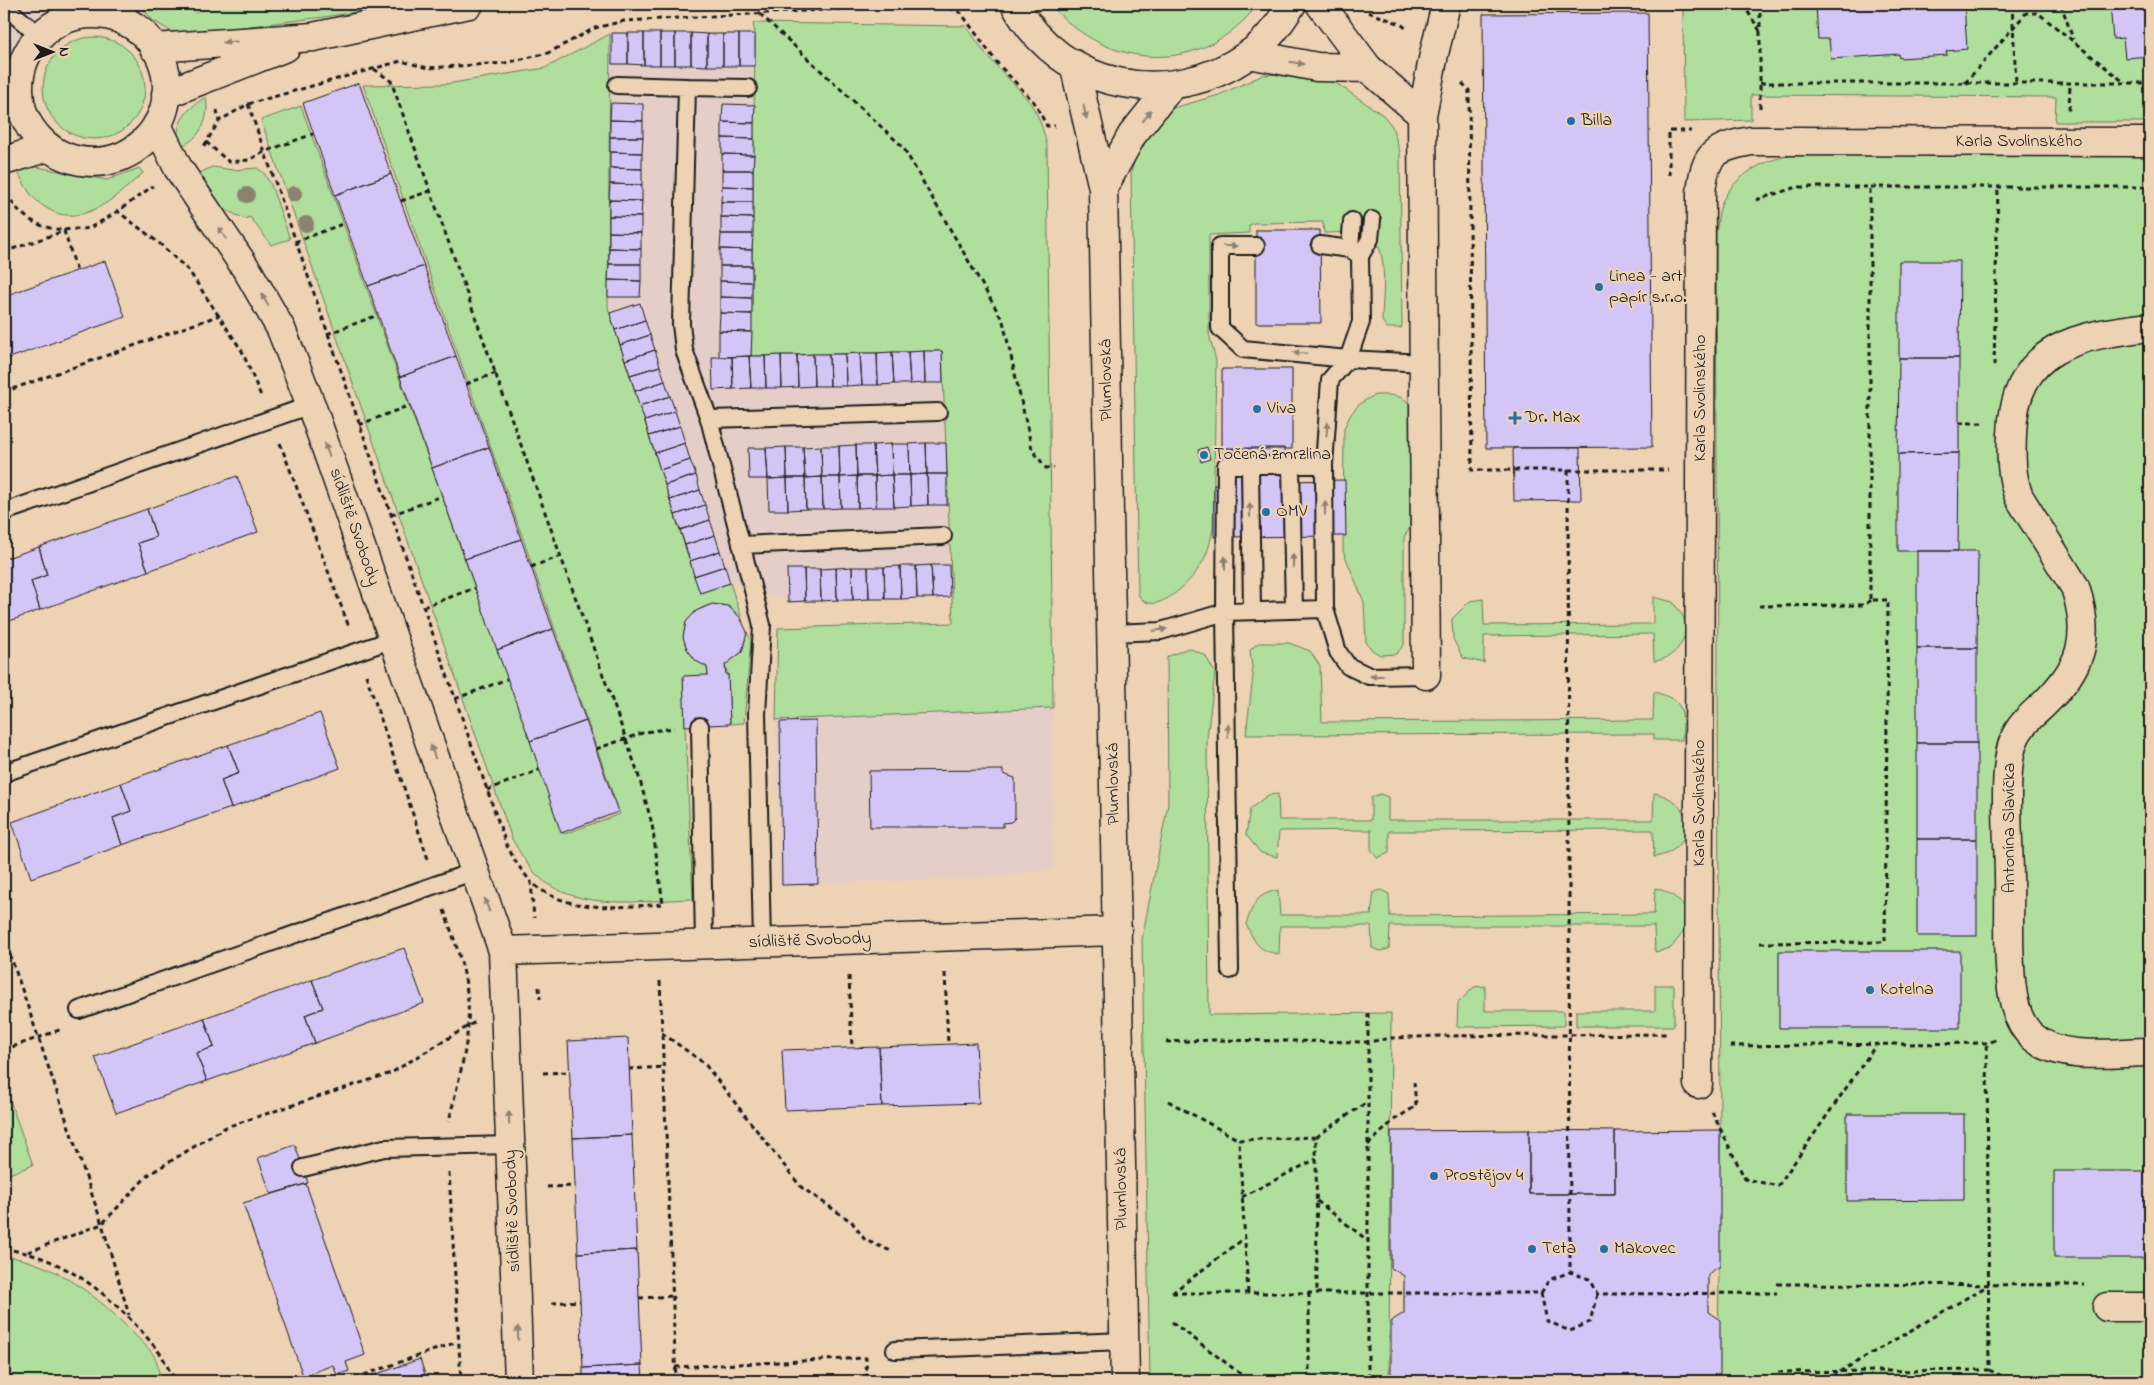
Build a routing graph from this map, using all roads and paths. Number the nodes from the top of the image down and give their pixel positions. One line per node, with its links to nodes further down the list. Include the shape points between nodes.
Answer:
1 (469, 4): 19 (street)
2 (932, 4): 15 (path)
3 (941, 4): 42 (path, via 961,12 998,64 1034,102 1047,126)
4 (1015, 4): 24 (street, via 1044,42)
5 (1292, 4): 22 (street, via 1266,39)
6 (1320, 4): 25 (street)
7 (1446, 4): 23 (street)
8 (1743, 4): 17 (path)
9 (1760, 4): 17 (path)
10 (2012, 4): 16 (path)
11 (2061, 4): 20 (path)
12 (4, 6): 18 (lane)
13 (1365, 11): 23 (path, via 1401,24)
14 (122, 13): 18 (street, via 80,16 58,23); 21 (street)
15 (759, 14): 26 (path, via 624,21 595,28 548,53 505,63 428,68 401,61); 93 (path, via 903,147 1003,321 1032,449 1046,468)
16 (2013, 28): 20 (path, via 2026,13 2038,12); 28 (path); 29 (path)
17 (1760, 31): 27 (path)
18 (40, 36): 37 (street, via 24,62)
19 (313, 37): 21 (street, one-way to 21); 36 (street)
20 (2073, 41): 30 (path)
21 (154, 48): 36 (street, via 164,70)
22 (1249, 54): 25 (street, one-way to 25, via 1317,67); 33 (street, via 1223,70 1196,81)
23 (1434, 54): 40 (street); 94 (path, via 1469,90 1472,470)
24 (1074, 64): 33 (street, via 1119,83); 42 (street, Plumlovská, one-way to 42)
25 (1368, 68): 40 (street)
26 (374, 69): 38 (path); 57 (path, via 391,81)
27 (1760, 83): 28 (path); 39 (path)
28 (1965, 83): 29 (path)
29 (2016, 83): 30 (path)
30 (2126, 83): 31 (path)
31 (2150, 83)
32 (617, 85): 34 (lane)
33 (1171, 86): 56 (street, one-way to 33, via 1132,135)
34 (687, 87): 35 (lane); 86 (lane, via 681,324 684,350)
35 (748, 88)
36 (166, 94): 41 (street)
37 (12, 99): 47 (street)
38 (248, 104): 45 (path, via 219,122); 48 (path)
39 (1760, 111)
40 (1422, 115): 78 (street)
41 (157, 125): 47 (street, via 136,147 110,160 78,160); 50 (street, sídliště Svobody)
42 (1088, 126): 56 (street, Plumlovská)
43 (1696, 131): 51 (path, via 1669,131)
44 (313, 134): 48 (path)
45 (206, 142): 48 (path, via 229,162 249,160); 50 (path, via 200,153)
46 (2150, 142): 150 (street, Karla Svolinského, via 1751,141 1724,147 1709,158 1703,173 1701,193)
47 (48, 147): 49 (street)
48 (264, 152): 67 (path)
49 (4, 161)
50 (178, 168): 62 (path); 83 (street, sídliště Svobody, one-way to 50, via 281,329 249,273)
51 (1669, 181)
52 (4, 186): 61 (path)
53 (1870, 187): 54 (path); 58 (path, via 1796,187); 103 (path)
54 (1998, 187): 55 (path); 80 (path)
55 (2150, 187)
56 (1103, 188): 110 (street, Plumlovská)
57 (430, 191): 59 (path); 79 (path)
58 (1756, 200)
59 (401, 201)
60 (4, 204): 61 (path)
61 (12, 204): 66 (path, via 27,219 43,227)
62 (116, 210): 66 (path, via 90,227); 73 (path, via 189,271)
63 (1372, 220): 71 (lane, via 1370,239)
64 (1352, 221): 71 (lane)
65 (345, 223): 67 (path)
66 (64, 231): 70 (path); 72 (path)
67 (295, 242): 76 (path)
68 (1256, 246): 77 (lane, one-way to 68, via 1243,349 1220,328 1220,246)
69 (1320, 246): 71 (lane)
70 (4, 252)
71 (1355, 252): 77 (lane, via 1361,322)
72 (77, 270)
73 (220, 315): 82 (path); 87 (path, via 242,351)
74 (378, 315): 76 (path)
75 (2150, 327): 141 (street, Antonína Slavíčka, via 2085,337 2058,348 2025,379 2014,411 2014,484 2075,587 2083,620 2083,636 2075,668 2066,682 2019,730 2009,759 2010,971 2015,1007)
76 (327, 334): 88 (path)
77 (1348, 359): 78 (lane); 90 (lane, one-way to 77, via 1330,380)
78 (1424, 363): 113 (street)
79 (496, 373): 81 (path); 100 (path)
80 (1994, 374)
81 (466, 384)
82 (4, 392)
83 (311, 405): 87 (lane); 111 (street, sídliště Svobody, one-way to 83)
84 (410, 405): 88 (path)
85 (938, 412): 86 (lane)
86 (709, 419): 99 (lane)
87 (271, 420): 96 (lane); 112 (path)
88 (359, 425): 97 (path)
89 (1669, 460): 94 (path, via 1669,470)
90 (1324, 465): 92 (lane); 106 (lane, one-way to 90)
91 (1250, 466): 92 (lane); 108 (lane, one-way to 91); 109 (lane, one-way to 91, via 1226,465)
92 (1291, 466): 107 (lane, one-way to 92)
93 (1054, 468)
94 (1568, 470): 143 (path)
95 (442, 496): 97 (path)
96 (4, 512)
97 (391, 515): 105 (path)
98 (943, 536): 99 (lane)
99 (741, 545): 127 (lane, via 762,625 757,714)
100 (561, 556): 101 (path); 117 (path)
101 (531, 567)
102 (474, 588): 105 (path)
103 (1870, 600): 104 (path, via 1864,605); 128 (path, via 1888,600 1885,942)
104 (1759, 606)
105 (423, 607): 115 (path)
106 (1325, 609): 107 (lane); 113 (lane, one-way to 106, via 1369,676 1348,666 1338,652)
107 (1294, 610): 108 (lane)
108 (1252, 611): 109 (lane)
109 (1225, 612): 110 (lane, one-way to 109, via 1161,631); 132 (lane, one-way to 109)
110 (1111, 633): 125 (street, Plumlovská)
111 (394, 640): 112 (lane); 122 (street, sídliště Svobody, one-way to 111)
112 (358, 652): 120 (lane); 124 (path)
113 (1426, 675)
114 (507, 679): 115 (path)
115 (455, 699): 121 (path)
116 (700, 726): 117 (path, via 645,732); 129 (lane)
117 (626, 738): 118 (path); 123 (path, via 652,824 663,904 604,908 545,894)
118 (596, 749)
119 (539, 770): 121 (path)
120 (4, 773)
121 (487, 790): 123 (path, via 506,844 516,864)
122 (474, 871): 124 (lane); 131 (street, sídliště Svobody, one-way to 122)
123 (531, 882): 130 (path)
124 (437, 886): 137 (lane); 140 (path, via 468,992)
125 (1117, 931): 127 (street, sídliště Svobody); 197 (street, Plumlovská)
126 (4, 937): 144 (path)
127 (762, 942): 129 (street, sídliště Svobody)
128 (1760, 943)
129 (704, 944): 130 (street, sídliště Svobody)
130 (537, 950): 131 (street, sídliště Svobody); 136 (path)
131 (503, 951): 138 (street, sídliště Svobody)
132 (1230, 970)
133 (945, 973): 147 (path)
134 (849, 976): 151 (path)
135 (660, 981): 142 (path)
136 (540, 999)
137 (79, 1010): 144 (path, via 74,1025)
138 (505, 1010): 140 (path); 164 (street, sídliště Svobody, one-way to 138)
139 (1368, 1013): 146 (path)
140 (468, 1026): 165 (path, via 447,1129); 173 (path, via 391,1074 226,1127 148,1175)
141 (2024, 1027): 148 (path); 153 (street, Antonína Slavíčka, via 2033,1037 2060,1051)
142 (662, 1033): 154 (path); 177 (path, via 704,1063 801,1188 852,1222 865,1240)
143 (1571, 1034): 146 (path, via 1440,1036); 150 (path, via 1667,1034); 179 (path)
144 (39, 1038): 152 (path); 173 (path)
145 (1166, 1042): 146 (path)
146 (1368, 1042): 161 (path)
147 (948, 1044)
148 (1987, 1044): 149 (path); 181 (path)
149 (1876, 1045): 150 (path); 159 (path, via 1778,1186 1745,1179)
150 (1698, 1046): 159 (street, Karla Svolinského)
151 (852, 1048)
152 (4, 1050)
153 (2150, 1052)
154 (664, 1067): 155 (path); 189 (path)
155 (629, 1069)
156 (570, 1072): 157 (path)
157 (543, 1074)
158 (1414, 1082): 166 (path, via 1416,1106 1394,1120)
159 (1698, 1084)
160 (1168, 1101): 163 (path)
161 (1368, 1101): 162 (path); 166 (path)
162 (1316, 1137): 163 (path); 167 (path)
163 (1239, 1140): 171 (path)
164 (511, 1145): 165 (lane); 211 (street, sídliště Svobody, one-way to 164)
165 (447, 1146): 168 (lane, via 384,1148); 198 (path)
166 (1368, 1146): 175 (path)
167 (1316, 1159): 171 (path); 172 (path)
168 (303, 1168)
169 (574, 1186): 170 (path)
170 (547, 1187)
171 (1242, 1198): 174 (path)
172 (1317, 1201): 175 (path); 184 (path)
173 (102, 1224): 178 (path); 195 (path)
174 (1246, 1237): 182 (path); 182 (path, via 1172,1293)
175 (1368, 1241): 185 (path)
176 (4, 1249): 178 (path)
177 (891, 1251)
178 (28, 1252): 195 (path, via 79,1277)
179 (1570, 1272): 186 (path, via 1549,1280); 188 (path, via 1588,1279)
180 (1777, 1284): 181 (path)
181 (1989, 1284): 190 (path); 201 (path); 203 (path)
182 (1248, 1293): 183 (path)
183 (1309, 1293): 184 (path); 205 (path)
184 (1317, 1293): 185 (path)
185 (1368, 1293): 186 (path); 206 (path)
186 (1541, 1293): 188 (path, via 1547,1321 1570,1331 1590,1322)
187 (1777, 1293): 188 (path)
188 (1597, 1294)
189 (672, 1296): 191 (path); 200 (path)
190 (2100, 1296): 194 (street)
191 (639, 1298)
192 (580, 1301): 193 (path)
193 (552, 1303)
194 (2150, 1307)
195 (129, 1315): 204 (path, via 161,1355)
196 (1172, 1322): 215 (path)
197 (1125, 1341): 199 (lane); 214 (street, Plumlovská)
198 (457, 1342): 209 (path); 210 (path)
199 (895, 1350)
200 (676, 1367): 212 (path); 213 (path, via 866,1358)
201 (1989, 1370): 203 (path); 218 (path)
202 (1778, 1372): 203 (path)
203 (1836, 1372): 217 (path)
204 (173, 1376): 207 (path); 208 (path)
205 (1309, 1378): 206 (path); 216 (path)
206 (1368, 1380)
207 (171, 1381)
208 (177, 1381)
209 (347, 1381)
210 (461, 1381)
211 (519, 1381)
212 (676, 1381)
213 (867, 1381)
214 (1125, 1381)
215 (1250, 1381)
216 (1304, 1381)
217 (1824, 1381)
218 (2013, 1381)

